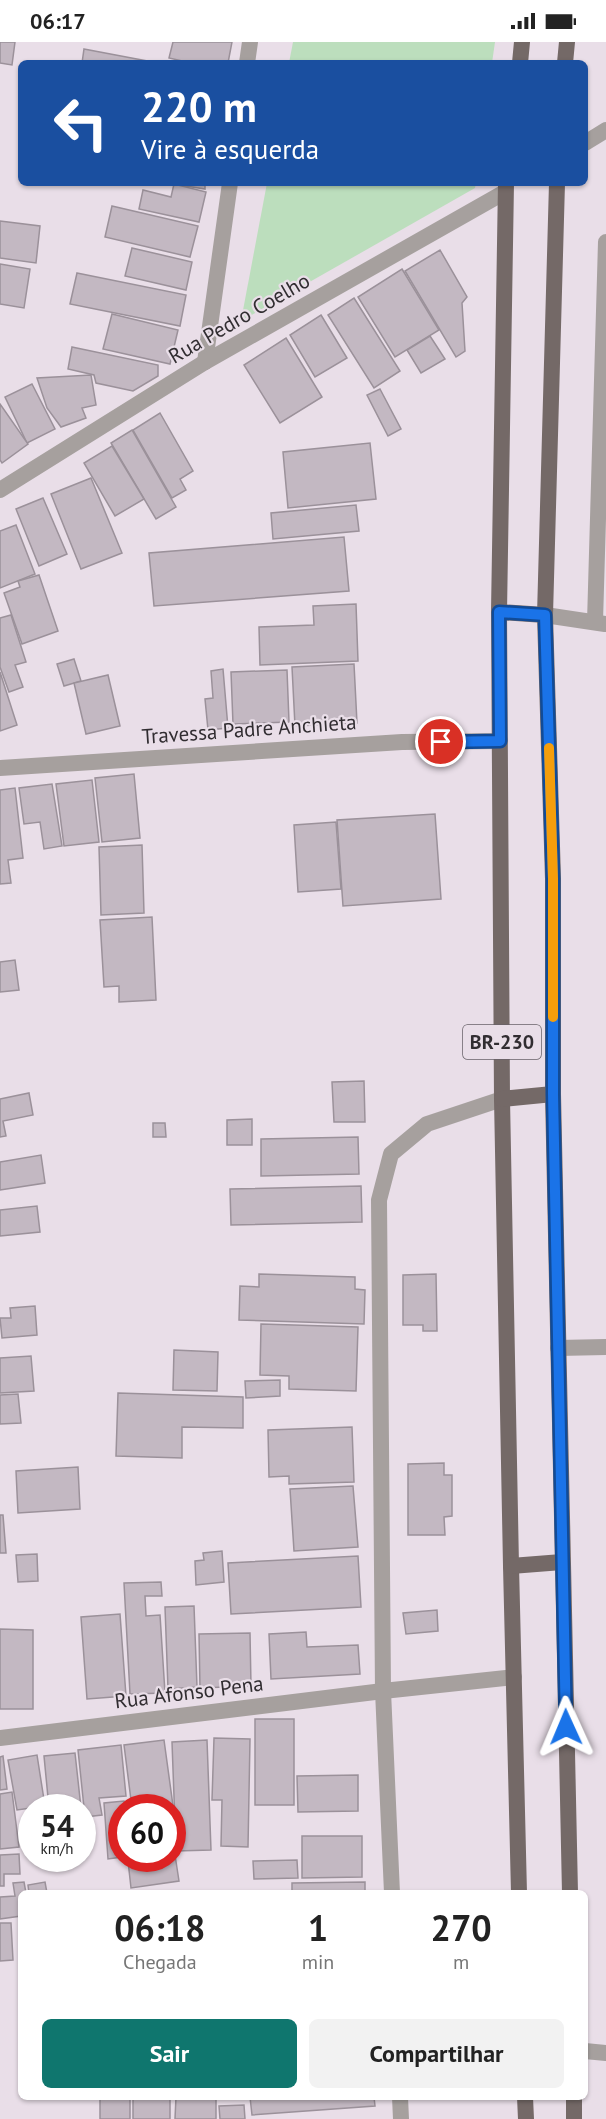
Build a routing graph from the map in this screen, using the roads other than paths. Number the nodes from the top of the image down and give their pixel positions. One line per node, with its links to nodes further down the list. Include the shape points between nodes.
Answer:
1 (250, 42): 4 (street)
2 (522, 42): 5 (main road)
3 (567, 42): 6 (main road)
4 (247, 60)
5 (520, 60)
6 (565, 60)
7 (606, 130): 8 (street)
8 (588, 142)
9 (230, 186): 14 (street)
10 (557, 186): 18 (main road, BR-230)
11 (506, 187): 14 (street, Rua Pedro Coelho); 17 (main road, BR-230)
12 (606, 242): 13 (street)
13 (605, 279): 15 (street)
14 (205, 362): 16 (street, Rua Pedro Coelho)
15 (603, 418): 19 (street)
16 (0, 490)
17 (499, 612): 18 (main road); 20 (main road, BR-230)
18 (545, 615): 19 (street); 22 (main road, BR-230, via 553,879)
19 (601, 623)
20 (500, 741): 21 (street, Travessa Padre Anchieta, via 402,742); 23 (main road, BR-230)
21 (0, 768)
22 (553, 1094): 23 (main road); 25 (main road, BR-230)
23 (502, 1100): 27 (main road, BR-230); 29 (street, via 427,1124 391,1154 379,1200)
24 (606, 1347): 25 (street)
25 (558, 1348): 26 (main road, BR-230)
26 (562, 1562): 27 (main road); 33 (main road, BR-230)
27 (511, 1566): 28 (main road, BR-230)
28 (513, 1677): 29 (street, Rua Afonso Pena); 32 (main road, BR-230)
29 (383, 1691): 30 (street, Rua Afonso Pena); 31 (street)
30 (0, 1738)
31 (392, 1890)
32 (519, 1890)
33 (570, 1890)
34 (588, 2051): 35 (street)
35 (606, 2053)
36 (400, 2100): 39 (street)
37 (525, 2100): 40 (main road)
38 (573, 2100): 41 (main road)
39 (401, 2119)
40 (526, 2119)
41 (574, 2119)

